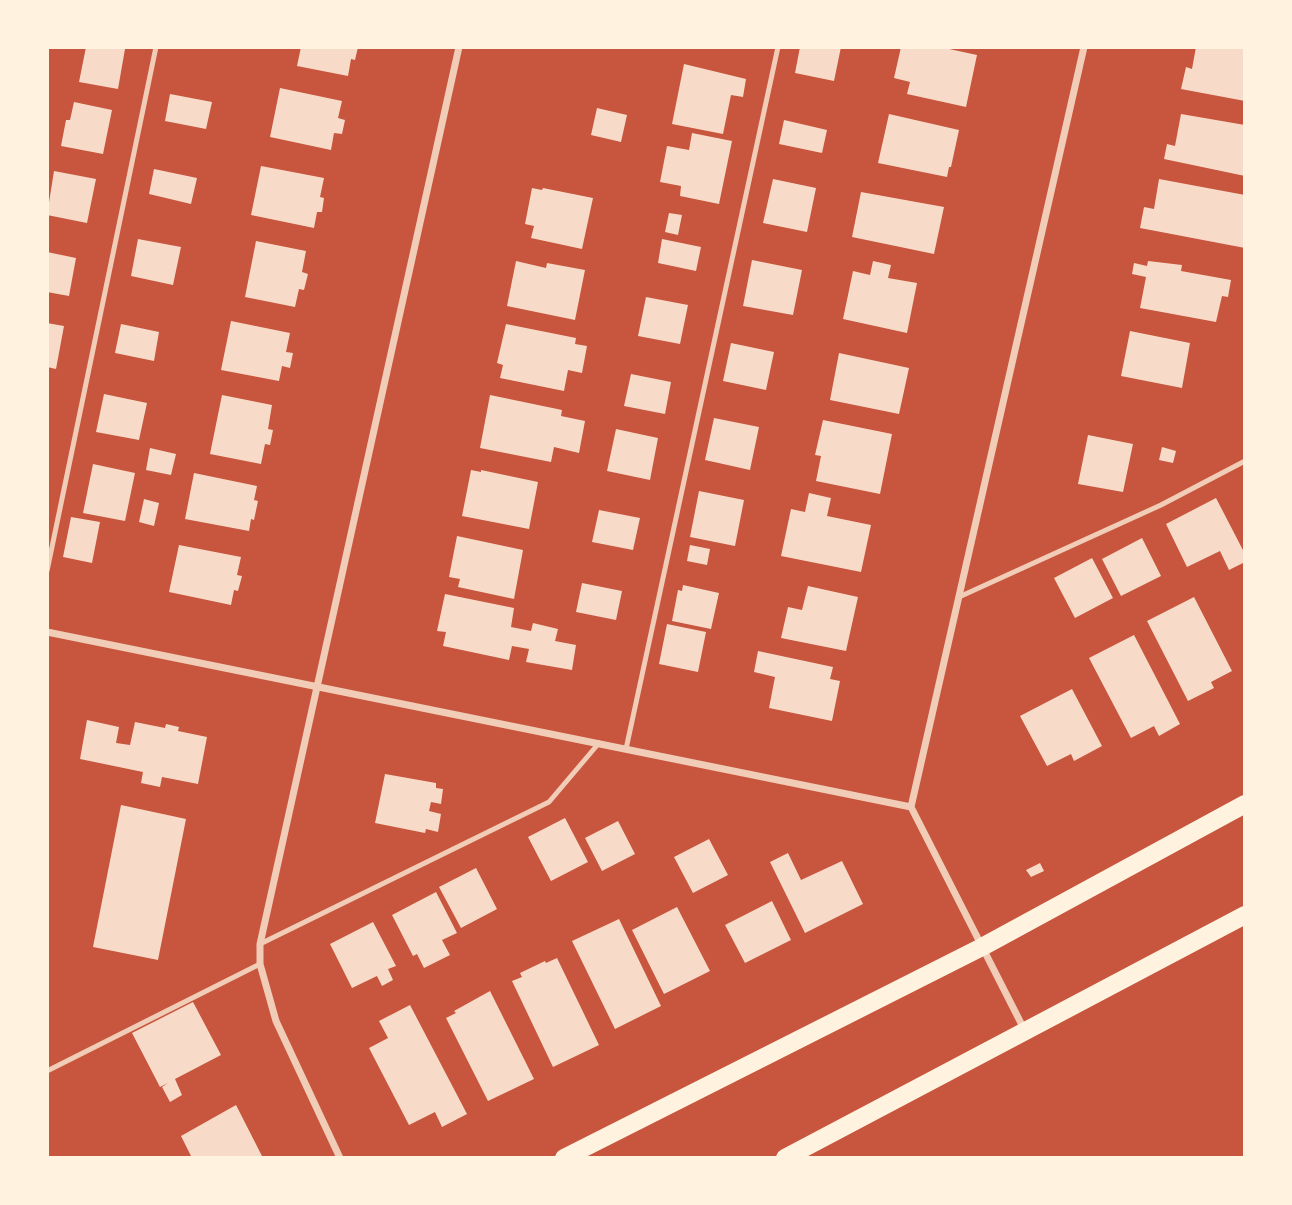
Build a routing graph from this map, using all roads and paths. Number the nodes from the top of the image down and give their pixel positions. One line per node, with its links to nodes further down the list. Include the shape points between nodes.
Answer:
1 (156, 47): 6 (lane)
2 (459, 47): 9 (street)
3 (778, 47): 11 (lane)
4 (1084, 47): 7 (street)
5 (1245, 461): 7 (lane, via 1161,505)
6 (47, 570)
7 (959, 597): 13 (street)
8 (47, 632): 9 (street)
9 (316, 687): 10 (street); 15 (street)
10 (599, 743): 11 (street); 15 (lane, via 549,802)
11 (626, 748): 13 (street)
12 (1245, 804): 16 (main road)
13 (911, 807): 16 (street)
14 (1245, 915): 18 (main road)
15 (260, 944): 17 (street)
16 (982, 947): 18 (street); 21 (main road)
17 (260, 964): 19 (lane); 20 (street, via 276,1021)
18 (1025, 1031): 22 (main road)
19 (47, 1071)
20 (340, 1158)
21 (564, 1158)
22 (785, 1158)

